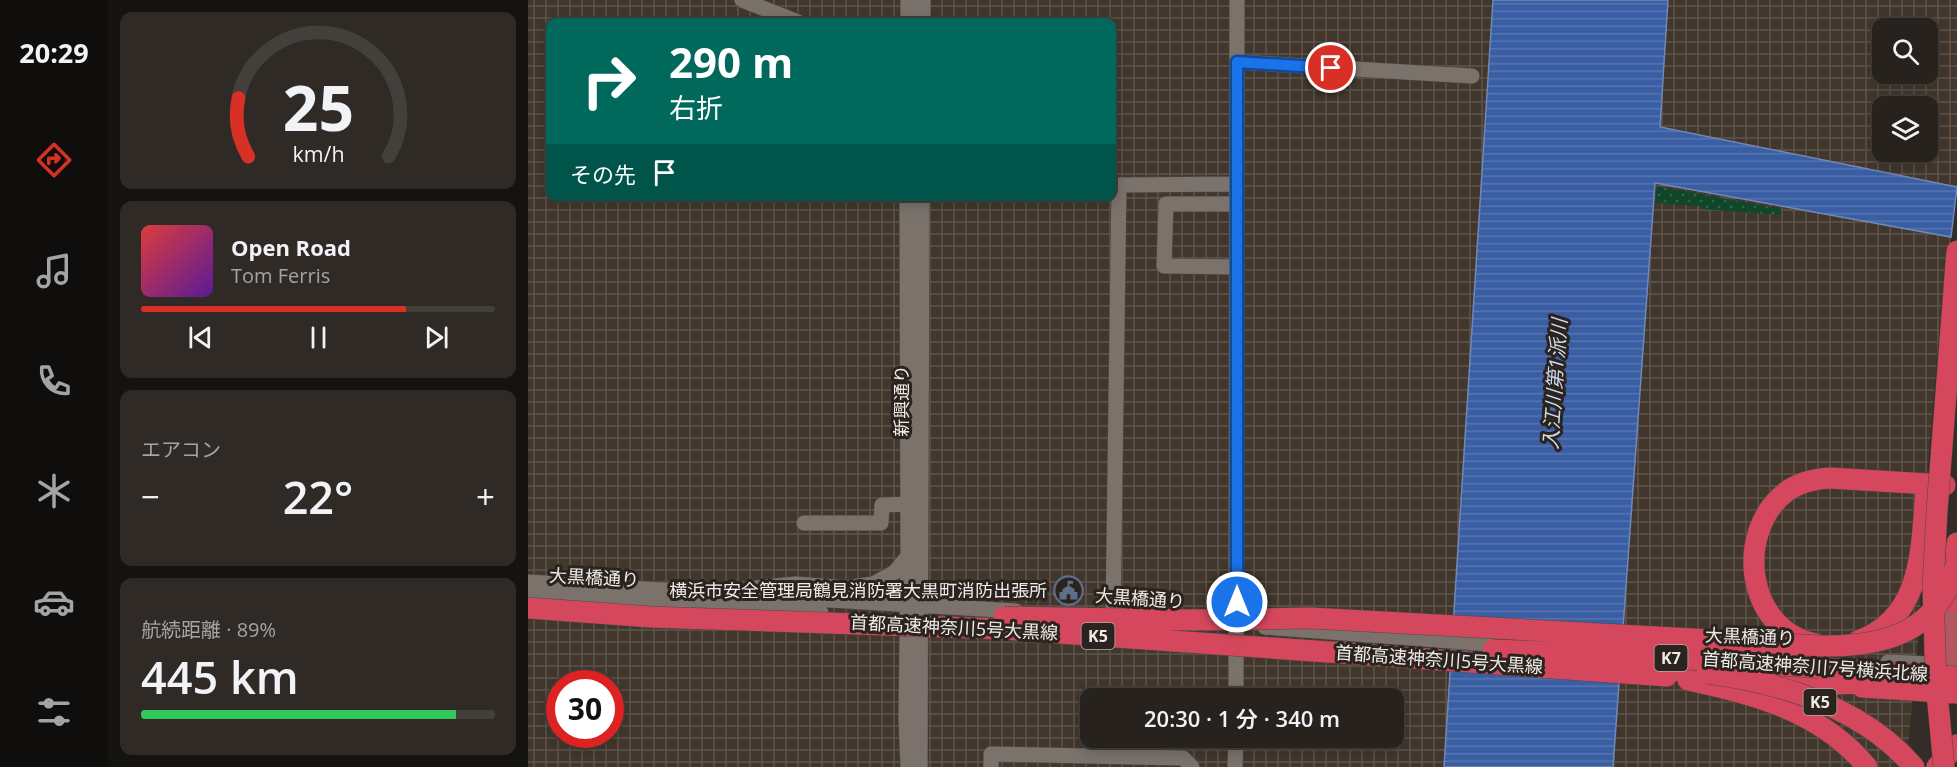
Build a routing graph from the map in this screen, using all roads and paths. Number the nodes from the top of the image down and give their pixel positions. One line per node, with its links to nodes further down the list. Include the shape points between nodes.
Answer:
1 (742, 0): 5 (street)
2 (908, 0): 6 (street)
3 (923, 0): 7 (street)
4 (1237, 0): 8 (street)
5 (788, 18)
6 (908, 18)
7 (923, 18)
8 (1237, 62): 9 (street); 10 (street)
9 (1472, 76)
10 (1237, 184): 13 (street); 31 (street, via 1119,185)
11 (907, 201): 19 (street, 新興通り)
12 (922, 201): 30 (street, 新興通り)
13 (1237, 204): 15 (street); 15 (street, via 1166,204 1164,266)
14 (1957, 251): 16 (highway, bridge)
15 (1237, 267): 32 (street)
16 (1953, 296): 18 (highway, bridge, via 1938,376 1918,564 1909,595 1897,615 1879,632 1838,645 1806,642 1788,632 1766,608 1754,577 1753,555 1758,531 1770,509 1787,491 1830,478); 44 (highway, bridge, via 1933,587)
17 (1957, 337): 18 (street)
18 (1945, 485): 35 (main road)
19 (907, 504): 20 (street, via 882,505 881,523); 22 (street, 新興通り)
20 (804, 523)
21 (1957, 543): 27 (highway)
22 (908, 556): 25 (street, via 895,572 873,584 845,588 796,584); 30 (street, 新興通り)
23 (1957, 562): 30 (highway, bridge, via 1944,595 1922,621 1886,640 1845,646 1310,618 1193,620)
24 (528, 582): 25 (street, 大黒橋通り)
25 (715, 593): 30 (street, 大黒橋通り)
26 (528, 594): 30 (street, 大黒橋通り)
27 (1955, 594): 37 (main road)
28 (528, 602): 30 (highway, 首都高速神奈川5号大黒線 / K5, via 814,616)
29 (528, 609): 36 (highway, 首都高速神奈川5号大黒線 / K5, bridge, via 1002,629)
30 (915, 613): 31 (street, 大黒橋通り); 33 (street, 大黒橋通り); 34 (highway, 首都高速神奈川5号大黒線 / K5); 40 (street); 45 (street, via 906,719)
31 (1113, 617): 32 (street, 大黒橋通り)
32 (1237, 625): 33 (street); 35 (street, 大黒橋通り, bridge, via 1623,652)
33 (1237, 646): 38 (street); 39 (street, 大黒橋通り, bridge)
34 (1385, 648): 37 (highway, 首都高速神奈川7号横浜北線 / K7, bridge, via 1627,655); 51 (highway, K5, bridge, via 1707,673 1756,681 1801,694 1842,712 1881,736)
35 (1929, 664): 37 (main road); 39 (main road)
36 (1667, 676): 37 (highway, 首都高速神奈川7号横浜北線 / K7, bridge, via 1826,684); 50 (highway, K5, via 1738,691 1790,709 1836,737)
37 (1955, 678): 39 (street, 大黒橋通り); 44 (main road)
38 (1236, 688)
39 (1929, 688): 44 (main road)
40 (920, 737): 45 (street); 46 (street)
41 (1957, 745): 44 (highway)
42 (1236, 748): 49 (street)
43 (1036, 761): 47 (street, via 991,754); 48 (street, via 1183,758)
44 (1937, 763)
45 (911, 766)
46 (926, 767)
47 (991, 767)
48 (1192, 767)
49 (1235, 767)
50 (1867, 767)
51 (1914, 767)

